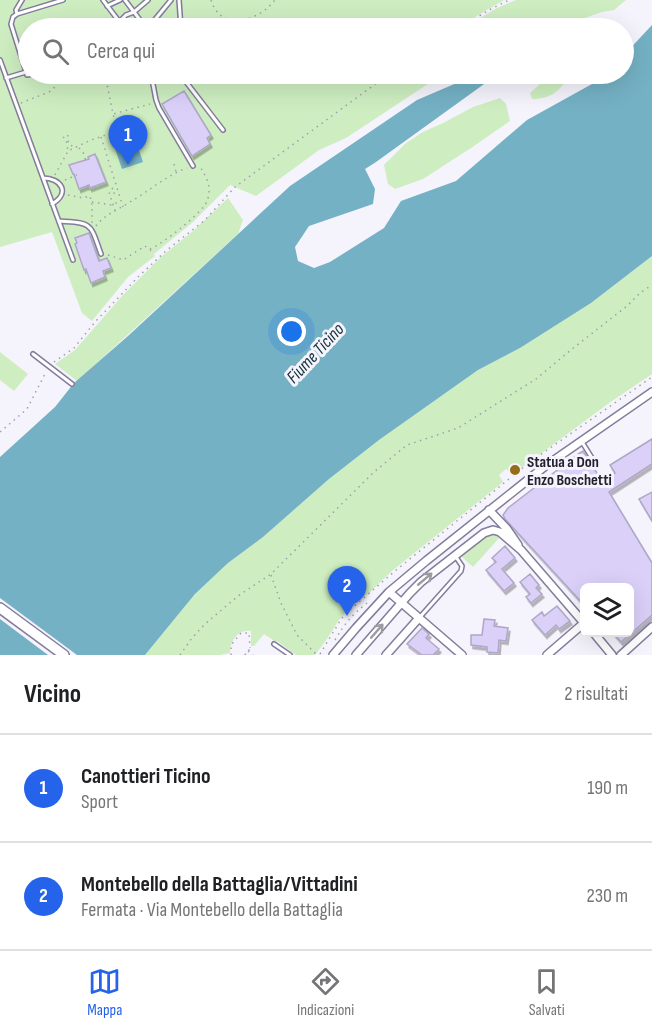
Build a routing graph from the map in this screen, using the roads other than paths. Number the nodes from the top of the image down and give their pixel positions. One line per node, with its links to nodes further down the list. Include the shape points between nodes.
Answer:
1 (22, 0): 11 (lane)
2 (63, 0): 11 (lane)
3 (103, 0): 9 (lane)
4 (120, 0): 9 (lane)
5 (125, 0): 10 (lane)
6 (148, 0): 10 (lane)
7 (171, 0): 15 (lane)
8 (179, 0): 16 (lane)
9 (107, 6): 12 (lane)
10 (134, 12): 13 (lane); 14 (lane)
11 (17, 14): 17 (lane, via 11,24)
12 (116, 18)
13 (123, 18)
14 (139, 18)
15 (156, 18)
16 (180, 18)
17 (18, 46)
18 (0, 60): 20 (lane)
19 (18, 76): 20 (lane)
20 (6, 78): 25 (lane)
21 (153, 84): 24 (lane, via 157,102)
22 (188, 84): 23 (lane)
23 (223, 130)
24 (194, 166)
25 (43, 178): 26 (lane); 26 (lane, via 60,184 62,193)
26 (52, 204): 27 (lane)
27 (59, 221): 28 (lane, via 86,224); 29 (lane)
28 (101, 254)
29 (74, 260)
30 (33, 354): 31 (lane)
31 (72, 384)
32 (652, 392): 33 (street)
33 (581, 441): 34 (lane); 35 (street)
34 (592, 458)
35 (490, 506): 36 (street); 38 (street)
36 (521, 550): 37 (street, via 492,530); 42 (street)
37 (455, 556): 39 (street, one-way to 37); 41 (lane, via 461,571)
38 (389, 592): 39 (street); 49 (street)
39 (401, 603): 41 (street); 50 (street, one-way to 39)
40 (0, 608): 47 (main road)
41 (419, 618): 51 (street); 52 (street)
42 (580, 618)
43 (580, 626): 53 (street)
44 (652, 627): 55 (street)
45 (596, 637): 54 (street)
46 (274, 644): 48 (lane)
47 (64, 655)
48 (290, 655)
49 (333, 655)
50 (356, 655)
51 (386, 655)
52 (462, 655)
53 (547, 655)
54 (612, 655)
55 (621, 655)

